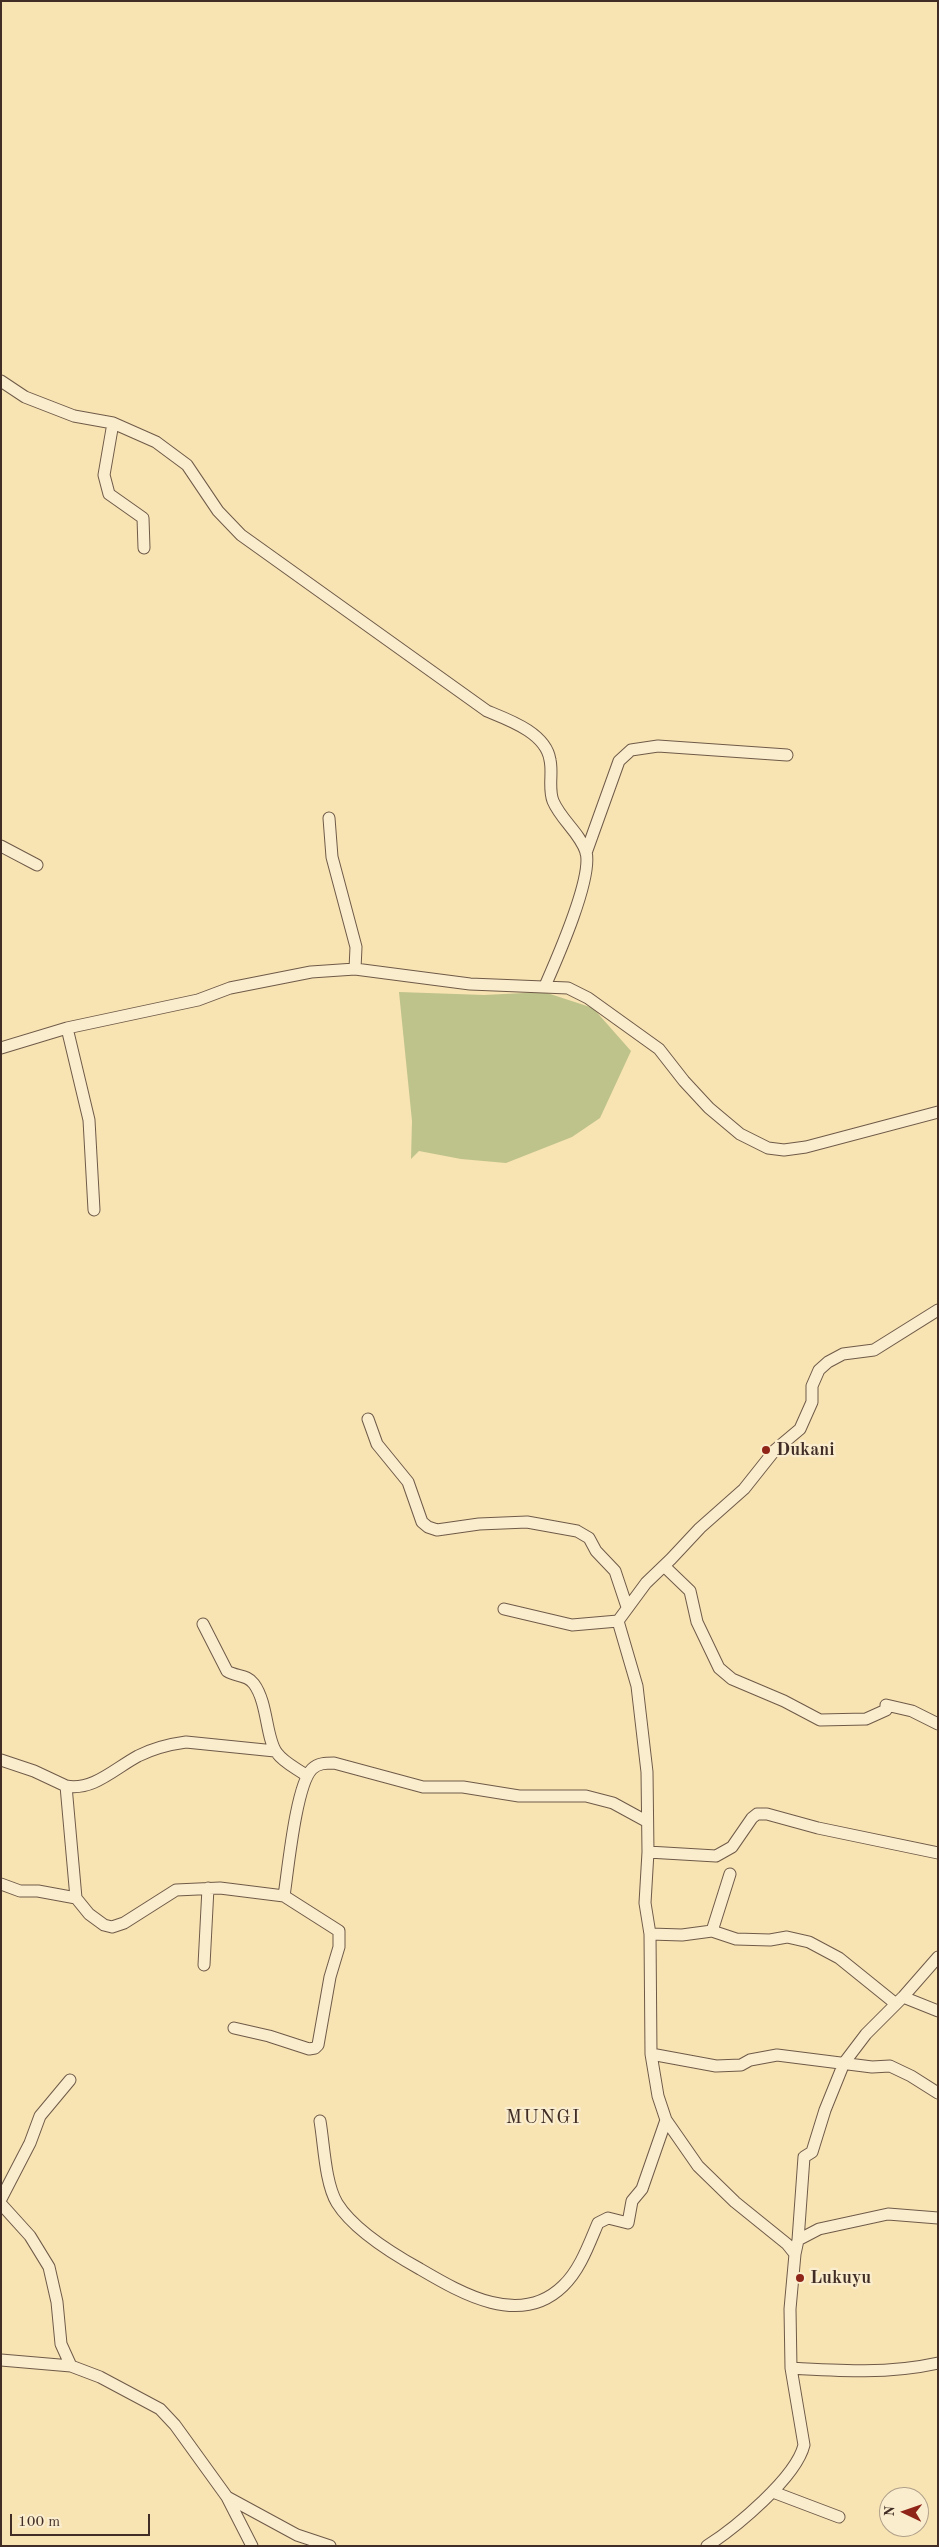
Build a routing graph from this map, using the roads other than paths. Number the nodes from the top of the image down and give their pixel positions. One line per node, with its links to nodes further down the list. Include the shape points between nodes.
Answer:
1 (1, 381): 2 (street, via 25,397 74,416)
2 (112, 423): 3 (street, via 104,475 109,494 143,518); 7 (street, via 156,442 187,465 218,511 241,535 487,711 512,721 545,745 550,759 553,800)
3 (144, 548)
4 (787, 755): 7 (street, via 658,746 631,750 620,762)
5 (329, 818): 9 (street, via 332,857 356,947)
6 (1, 846): 8 (street)
7 (586, 853): 10 (street, via 586,867 569,933)
8 (37, 865)
9 (356, 968): 10 (street, via 470,984); 11 (street, via 311,972 230,988 198,1000)
10 (545, 986): 13 (street, via 568,988 588,998 652,1043 709,1108 740,1134 768,1148 806,1147)
11 (67, 1028): 12 (street); 14 (street, via 88,1120)
12 (1, 1048)
13 (938, 1112)
14 (94, 1210)
15 (938, 1310): 17 (street, via 874,1350 843,1354 819,1370 812,1386 812,1402 800,1430 775,1450 744,1489)
16 (368, 1419): 18 (street, via 377,1444 408,1482 422,1522 428,1527 437,1530 528,1522 577,1531 589,1538 596,1551 615,1570)
17 (664, 1566): 18 (street); 22 (street, via 690,1591 697,1622 720,1668 732,1679 820,1720 866,1719 886,1710 885,1705 888,1705 912,1711)
18 (627, 1607): 20 (street)
19 (504, 1609): 20 (street, via 572,1626)
20 (618, 1621): 27 (street, via 636,1686 647,1772)
21 (202, 1624): 23 (street, via 227,1671 243,1675 254,1683 263,1701)
22 (938, 1724)
23 (275, 1752): 25 (street); 26 (street, via 176,1743 140,1755 86,1787)
24 (1, 1760): 26 (street, via 34,1770)
25 (307, 1776): 27 (street, via 313,1768 334,1763 423,1787 463,1787 518,1796 574,1794 613,1802); 33 (street, via 299,1801)
26 (66, 1786): 34 (street)
27 (646, 1821): 28 (street)
28 (648, 1852): 29 (street, via 716,1856 732,1847 752,1818 766,1814 834,1832); 36 (street, via 645,1903)
29 (938, 1853)
30 (730, 1874): 35 (street)
31 (1, 1884): 34 (street, via 20,1891)
32 (208, 1888): 33 (street); 34 (street, via 176,1890 124,1924 112,1927 89,1914); 38 (street)
33 (284, 1896): 41 (street, via 339,1931 339,1947 330,1977 318,2045 309,2049)
34 (76, 1898)
35 (712, 1931): 36 (street, via 682,1935); 39 (street, via 736,1939 770,1940 787,1936 809,1942 839,1958)
36 (650, 1934): 42 (street)
37 (938, 1956): 39 (street)
38 (204, 1965)
39 (899, 2000): 40 (street); 43 (street)
40 (938, 2011)
41 (234, 2028)
42 (652, 2054): 43 (street, via 716,2066 741,2065 777,2055); 46 (street, via 658,2096)
43 (844, 2063): 45 (street, via 890,2066); 51 (street, via 812,2152 804,2157)
44 (70, 2080): 48 (street, via 40,2116)
45 (938, 2093)
46 (666, 2120): 47 (street, via 642,2189 632,2201 628,2223 608,2218 598,2223 579,2264 563,2286 528,2304 507,2306 462,2293 393,2254 353,2221 337,2203 331,2188); 52 (street, via 698,2166 735,2202 788,2244)
47 (320, 2121)
48 (1, 2199)
49 (1, 2204): 55 (street, via 30,2236 49,2267 57,2302 61,2344)
50 (938, 2218): 51 (street, via 888,2214 819,2229)
51 (798, 2240): 52 (street)
52 (794, 2254): 56 (street)
53 (1, 2360): 55 (street)
54 (938, 2363): 56 (street, via 907,2369 856,2372)
55 (72, 2366): 58 (street, via 160,2409)
56 (790, 2368): 57 (street, via 804,2445 802,2454)
57 (773, 2492): 59 (street); 62 (street)
58 (227, 2497): 60 (street); 61 (street, via 297,2535)
59 (838, 2517)
60 (252, 2546)
61 (330, 2546)
62 (707, 2546)

